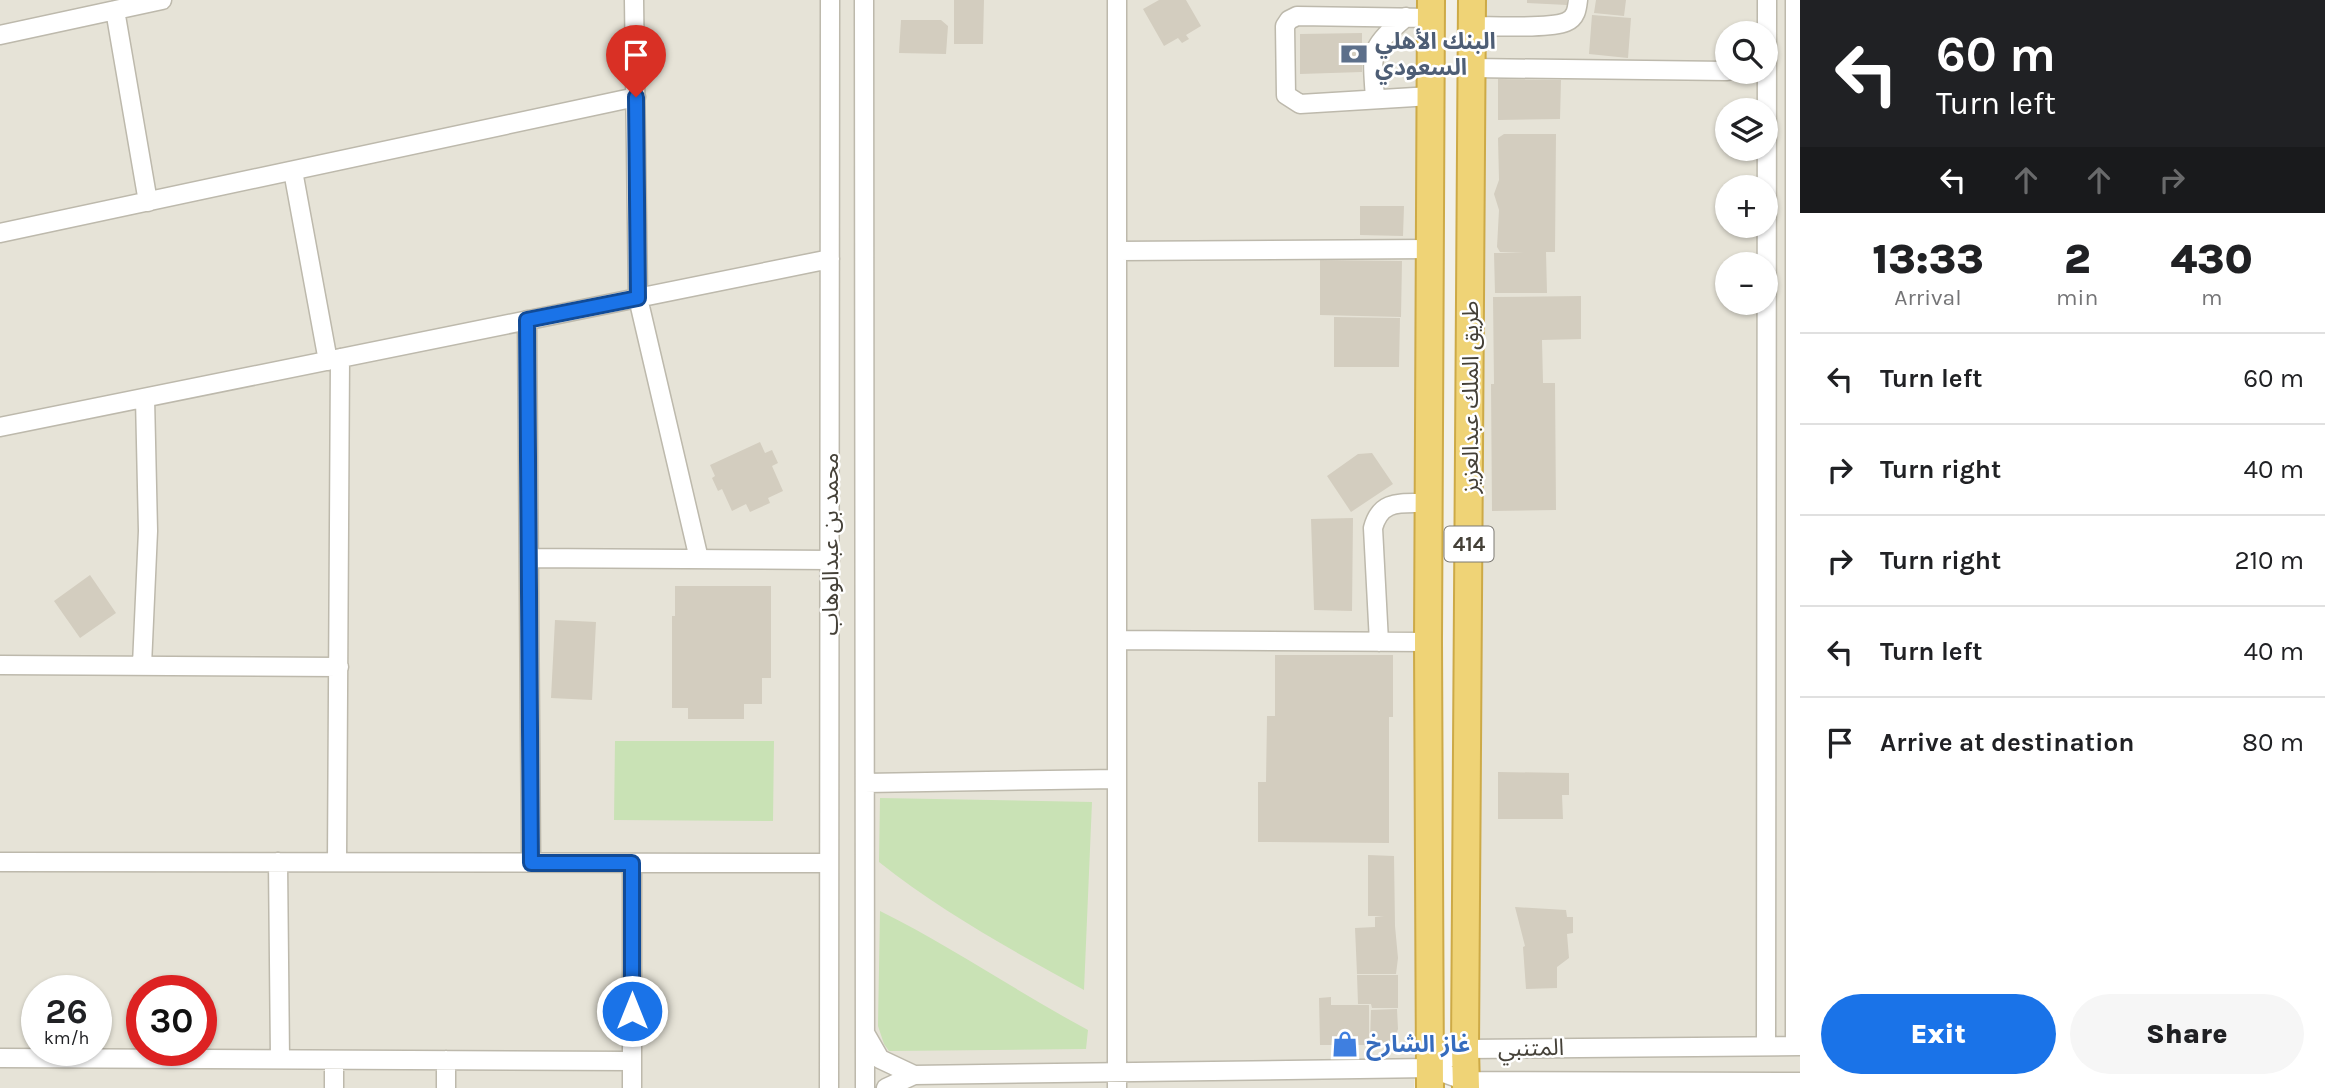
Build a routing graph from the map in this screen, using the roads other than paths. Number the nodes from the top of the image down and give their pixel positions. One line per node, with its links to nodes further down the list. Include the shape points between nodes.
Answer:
1 (162, 0): 9 (street)
2 (634, 0): 18 (street)
3 (830, 0): 25 (street, محمد بن عبدالوهاب)
4 (864, 0): 42 (street, محمد بن عبدالوهاب)
5 (1117, 0): 24 (street)
6 (1578, 0): 11 (street, via 1577,13 1567,22 1549,25)
7 (1767, 0): 12 (street)
8 (1796, 0): 43 (street)
9 (115, 10): 13 (street); 21 (street)
10 (1423, 12): 17 (highway, طريق الملك عبدالعزيز / 414); 19 (street, via 1382,37 1373,52); 19 (street, via 1297,16 1284,26 1286,95 1292,101)
11 (1472, 13): 14 (highway, طريق الملك عبدالعزيز / 414)
12 (1767, 21)
13 (0, 35)
14 (1472, 68): 15 (street); 53 (highway, طريق الملك عبدالعزيز / 414)
15 (1715, 71)
16 (1766, 84): 51 (street)
17 (1431, 96): 19 (street); 23 (highway, طريق الملك عبدالعزيز / 414)
18 (636, 97): 20 (street); 26 (street)
19 (1375, 99)
20 (293, 171): 21 (street); 28 (street)
21 (148, 202): 22 (street)
22 (0, 233)
23 (1430, 249): 24 (street); 31 (highway, طريق الملك عبدالعزيز / 414)
24 (1118, 251): 35 (street)
25 (830, 259): 26 (street); 34 (street, محمد بن عبدالوهاب)
26 (638, 298): 27 (street); 33 (street)
27 (527, 320): 28 (street); 32 (street)
28 (334, 359): 29 (street); 40 (street)
29 (145, 398): 30 (street); 39 (street, via 148,531)
30 (0, 427)
31 (1429, 503): 36 (street, via 1394,504 1376,516); 37 (highway, طريق الملك عبدالعزيز / 414)
32 (529, 558): 33 (street); 47 (street)
33 (699, 559): 34 (street)
34 (830, 559): 49 (street, محمد بن عبدالوهاب)
35 (1118, 640): 36 (street); 41 (street)
36 (1379, 642): 37 (street)
37 (1428, 642): 60 (highway, طريق الملك عبدالعزيز / 414)
38 (0, 665): 39 (street)
39 (142, 665): 40 (street)
40 (339, 667): 46 (street)
41 (1117, 779): 42 (street); 61 (street)
42 (864, 783): 50 (street, محمد بن عبدالوهاب)
43 (1798, 785): 52 (street)
44 (0, 862): 45 (street)
45 (278, 862): 46 (street); 55 (street)
46 (337, 862): 47 (street)
47 (531, 863): 48 (street)
48 (632, 863): 49 (street); 58 (street)
49 (829, 863): 68 (street, محمد بن عبدالوهاب)
50 (864, 1033): 59 (street, via 880,1059); 69 (street, محمد بن عبدالوهاب)
51 (1766, 1046): 52 (street, المتنبي); 53 (street, المتنبي)
52 (1798, 1046)
53 (1465, 1049): 60 (street, المتنبي); 63 (highway, طريق الملك عبدالعزيز / 414)
54 (0, 1058): 55 (street)
55 (280, 1059): 56 (street)
56 (334, 1060): 57 (street); 65 (street)
57 (446, 1060): 58 (street); 66 (street)
58 (632, 1061): 67 (street)
59 (914, 1075): 61 (street); 70 (street)
60 (1430, 1078): 61 (street); 63 (street, المتنبي)
61 (1117, 1080)
62 (1796, 1084): 64 (street, المتنبي)
63 (1466, 1085): 64 (street, المتنبي)
64 (1763, 1085)
65 (334, 1088)
66 (446, 1088)
67 (632, 1088)
68 (829, 1088)
69 (864, 1088)
70 (886, 1088)

